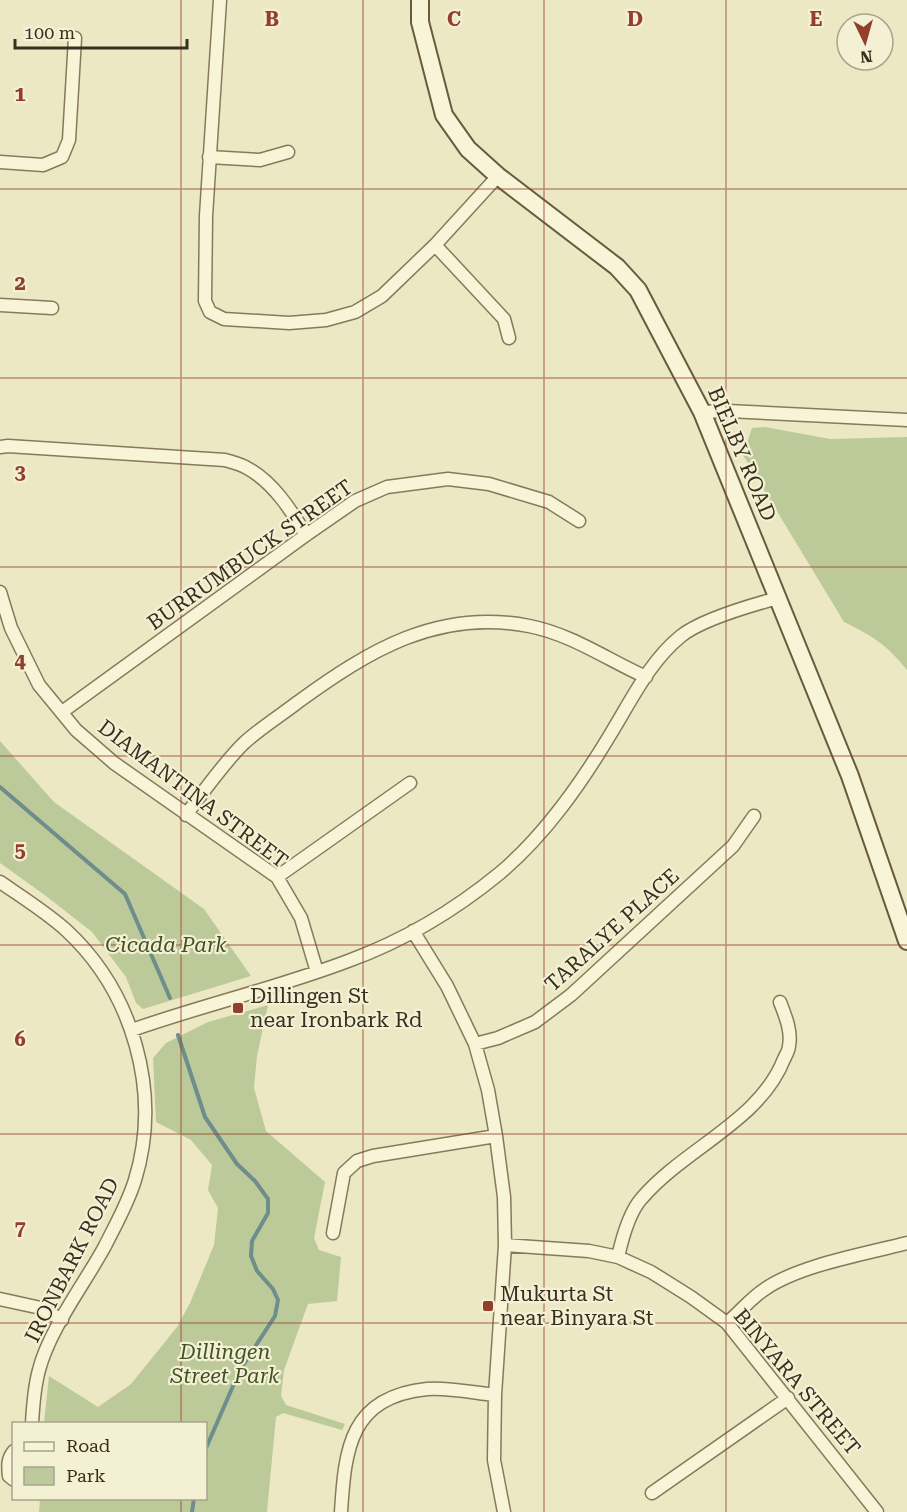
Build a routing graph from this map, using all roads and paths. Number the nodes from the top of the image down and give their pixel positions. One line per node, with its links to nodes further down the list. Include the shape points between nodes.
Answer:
1 (220, 0): 7 (street)
2 (420, 0): 5 (street, BIELBY ROAD, via 420,22)
3 (430, 0): 5 (street, BIELBY ROAD)
4 (75, 38): 8 (street, via 69,140 62,157 43,165)
5 (430, 58): 9 (street, BIELBY ROAD, via 444,115 468,148)
6 (288, 152): 7 (street, via 260,160)
7 (209, 158): 10 (street, via 205,301 210,312 224,319 289,323 326,320 355,312 382,296)
8 (0, 162)
9 (498, 176): 10 (street); 14 (street, BIELBY ROAD, via 617,267 638,290)
10 (435, 245): 13 (street, via 504,319)
11 (0, 305): 12 (street)
12 (52, 308)
13 (509, 339)
14 (702, 412): 15 (street); 20 (street, BIELBY ROAD)
15 (907, 420)
16 (0, 447): 18 (street, via 225,460 246,467 265,480)
17 (579, 521): 18 (street, BURRUMBUCK STREET, via 549,502 489,484 448,478 387,487 356,501)
18 (306, 535): 22 (street, BURRUMBUCK STREET)
19 (0, 592): 22 (street, DIAMANTINA STREET, via 11,628 39,685)
20 (778, 598): 21 (street, via 720,617 683,635); 29 (street, BIELBY ROAD, via 850,776)
21 (645, 677): 24 (street, via 562,635 530,626 493,621 454,624 408,636 365,656 245,742); 28 (street, via 588,771 543,831 474,893)
22 (62, 712): 24 (street, DIAMANTINA STREET, via 76,730 114,763)
23 (410, 783): 26 (street)
24 (186, 815): 26 (street, DIAMANTINA STREET)
25 (754, 816): 33 (street, TARALYE PLACE, via 733,846 571,995 535,1022)
26 (277, 877): 30 (street, DIAMANTINA STREET, via 301,918)
27 (1, 885): 32 (street, IRONBARK ROAD, via 66,930 92,957 117,996)
28 (413, 931): 30 (street); 33 (street, via 447,986)
29 (907, 941)
30 (317, 972): 32 (street)
31 (780, 1002): 38 (street, via 788,1023 789,1046 781,1067 760,1100 664,1175 640,1199 622,1236)
32 (132, 1030): 40 (street, IRONBARK ROAD, via 145,1097 136,1179 104,1247)
33 (475, 1044): 34 (street)
34 (496, 1136): 35 (street, via 357,1161 344,1173); 37 (street)
35 (333, 1233)
36 (907, 1242): 41 (street, via 785,1277 764,1289)
37 (506, 1245): 38 (street, BINYARA STREET); 42 (street)
38 (618, 1257): 41 (street, BINYARA STREET, via 651,1272)
39 (0, 1299): 40 (street, via 42,1308)
40 (62, 1320): 44 (street, IRONBARK ROAD, via 39,1367)
41 (727, 1323): 43 (street, BINYARA STREET)
42 (495, 1395): 48 (street, via 429,1389 400,1394 377,1405 361,1421 350,1442); 49 (street, via 494,1460)
43 (788, 1398): 47 (street); 50 (street, BINYARA STREET)
44 (32, 1422)
45 (12, 1454): 46 (street, via 8,1468)
46 (12, 1478)
47 (652, 1493)
48 (341, 1512)
49 (504, 1512)
50 (877, 1512)

